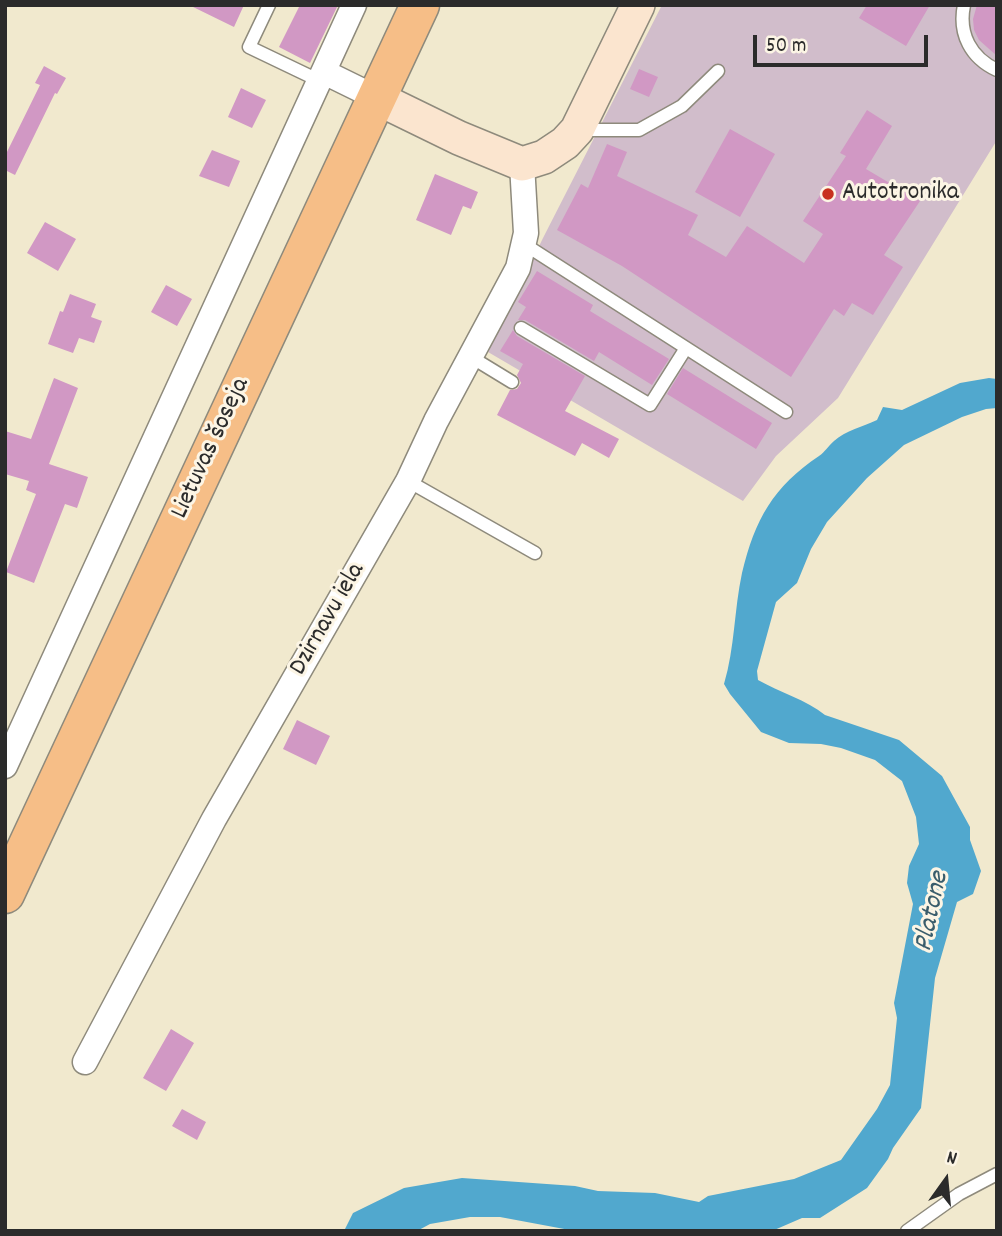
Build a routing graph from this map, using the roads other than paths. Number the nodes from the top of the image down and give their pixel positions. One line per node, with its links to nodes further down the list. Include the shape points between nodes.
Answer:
1 (269, 5): 8 (lane, via 249,47)
2 (354, 5): 8 (street)
3 (420, 5): 9 (main road, Lietuvas šoseja)
4 (638, 5): 10 (street)
5 (964, 5): 6 (lane, via 964,32 970,49)
6 (997, 70)
7 (718, 71): 10 (lane, via 682,106 639,130)
8 (322, 76): 9 (street); 20 (street)
9 (377, 97): 11 (street); 21 (main road, Lietuvas šoseja)
10 (577, 130): 11 (street, via 544,157)
11 (522, 163): 12 (street, Dzirnavu iela)
12 (524, 244): 14 (lane); 15 (street, Dzirnavu iela, via 518,268)
13 (520, 328): 14 (lane, via 650,405)
14 (686, 348): 17 (lane)
15 (471, 357): 16 (lane); 18 (street, Dzirnavu iela)
16 (512, 382)
17 (786, 412)
18 (408, 481): 19 (lane); 22 (street, Dzirnavu iela, via 214,819)
19 (535, 553)
20 (5, 766)
21 (5, 894)
22 (85, 1062)
23 (997, 1174): 24 (lane)
24 (907, 1231)

